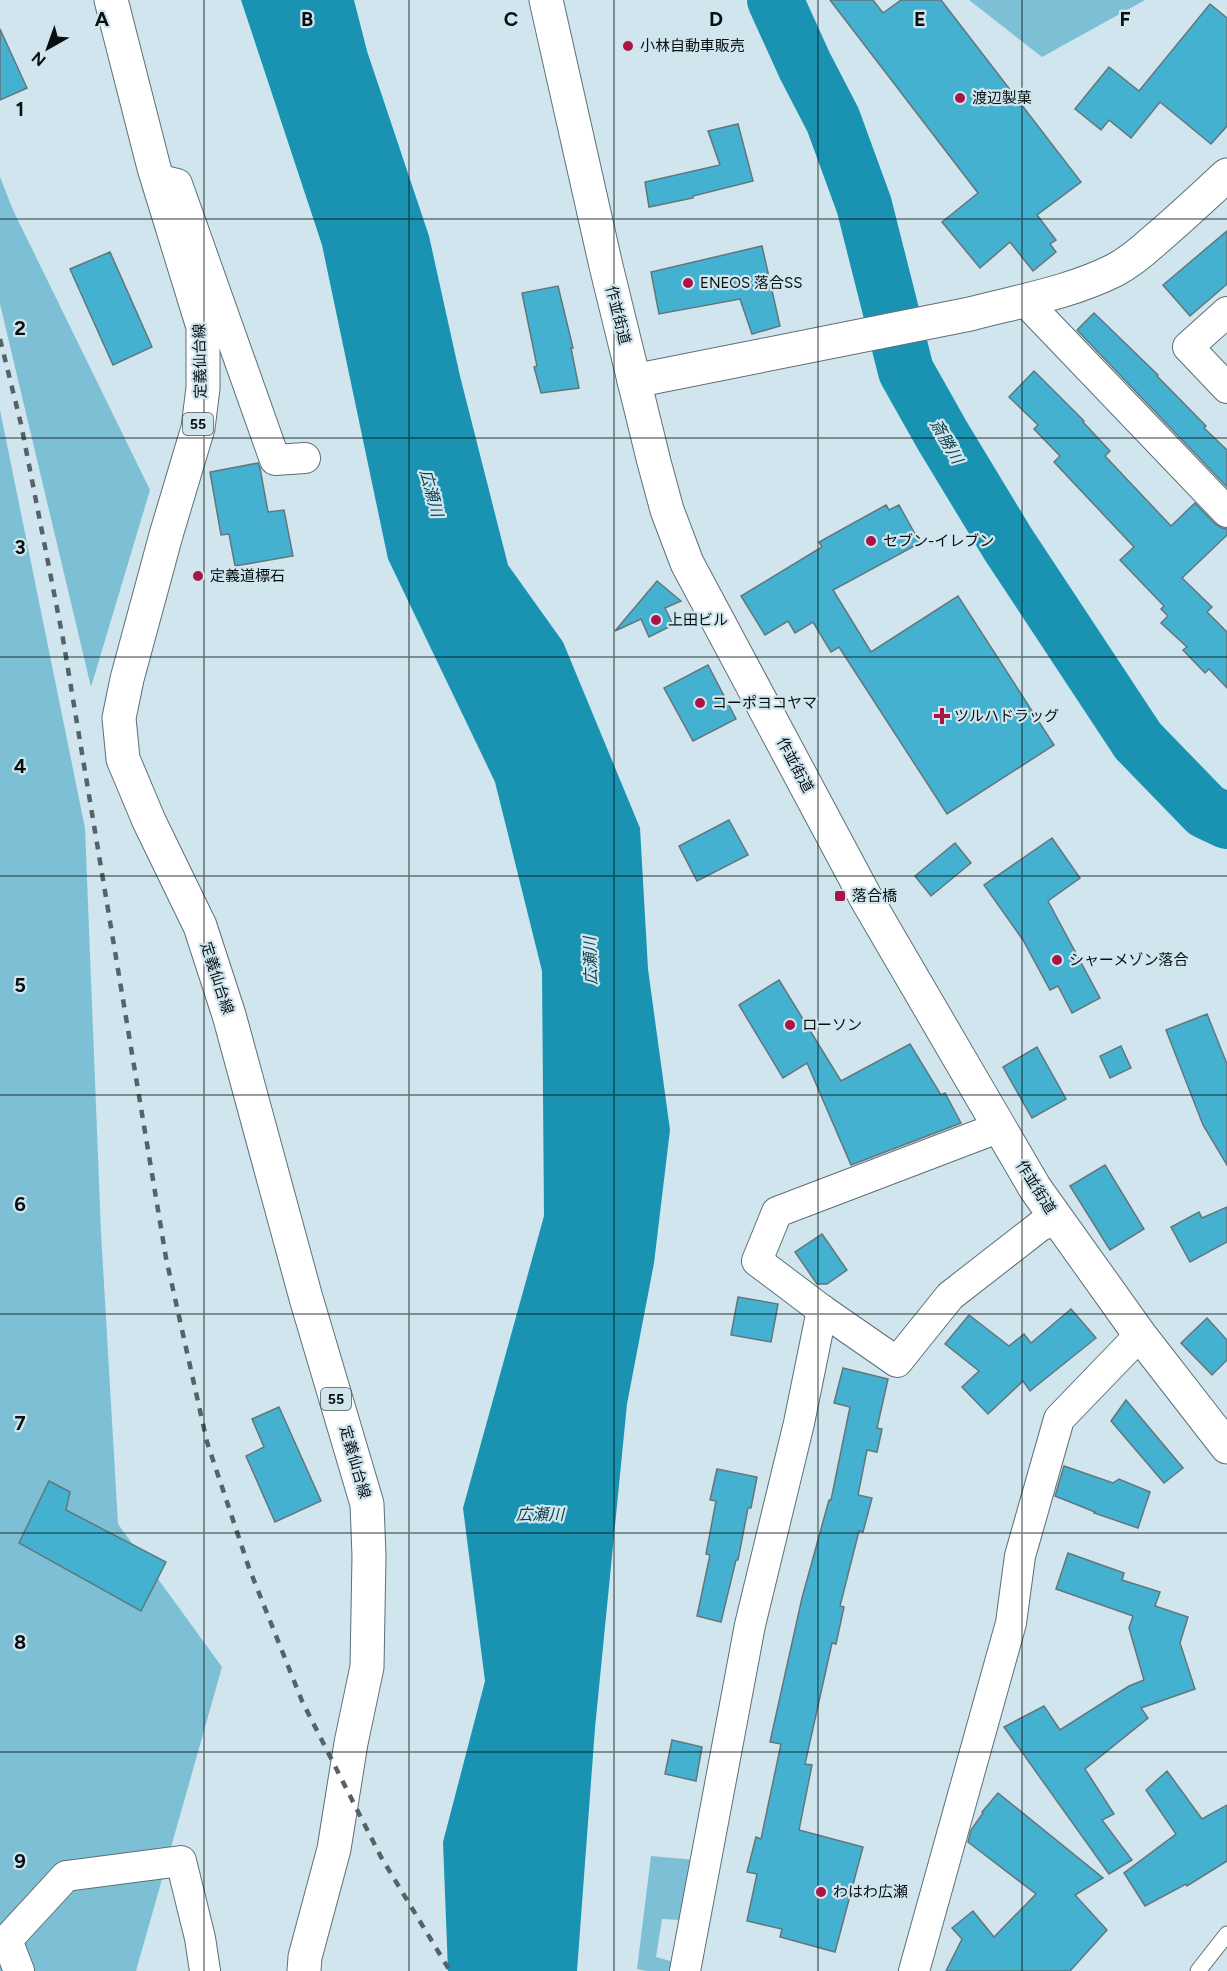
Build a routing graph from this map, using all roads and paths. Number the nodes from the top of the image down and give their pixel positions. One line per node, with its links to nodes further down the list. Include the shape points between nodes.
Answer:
1 (111, 0): 4 (street, 定義仙台線 / 55)
2 (546, 0): 7 (street, 作並街道)
3 (1227, 175): 5 (street, via 1133,259 1078,285)
4 (157, 179): 9 (street, via 177,184 275,460); 19 (street, 定義仙台線 / 55, via 203,327 203,388 198,428 127,679 119,718 123,759 148,821 200,926 230,1016 306,1298 367,1504 367,1667 334,1849)
5 (1024, 300): 7 (street); 10 (street)
6 (1227, 312): 8 (street, via 1188,347)
7 (634, 381): 11 (street, 作並街道, via 667,510 687,563 867,900)
8 (1227, 388)
9 (305, 458)
10 (1227, 512)
11 (1000, 1127): 12 (street, 作並街道); 13 (street, via 777,1212 757,1261)
12 (1056, 1219): 13 (street, via 1040,1226 950,1296 897,1362); 14 (street, 作並街道)
13 (822, 1310): 20 (street, via 750,1625)
14 (1140, 1335): 15 (street, 作並街道); 21 (street, via 1059,1419 1020,1556 1011,1623)
15 (1227, 1447)
16 (1227, 1934): 22 (lane)
17 (19, 1971): 18 (street, via 7,1940 66,1876 180,1861)
18 (205, 1971)
19 (304, 1971)
20 (685, 1971)
21 (914, 1971)
22 (1198, 1971)

